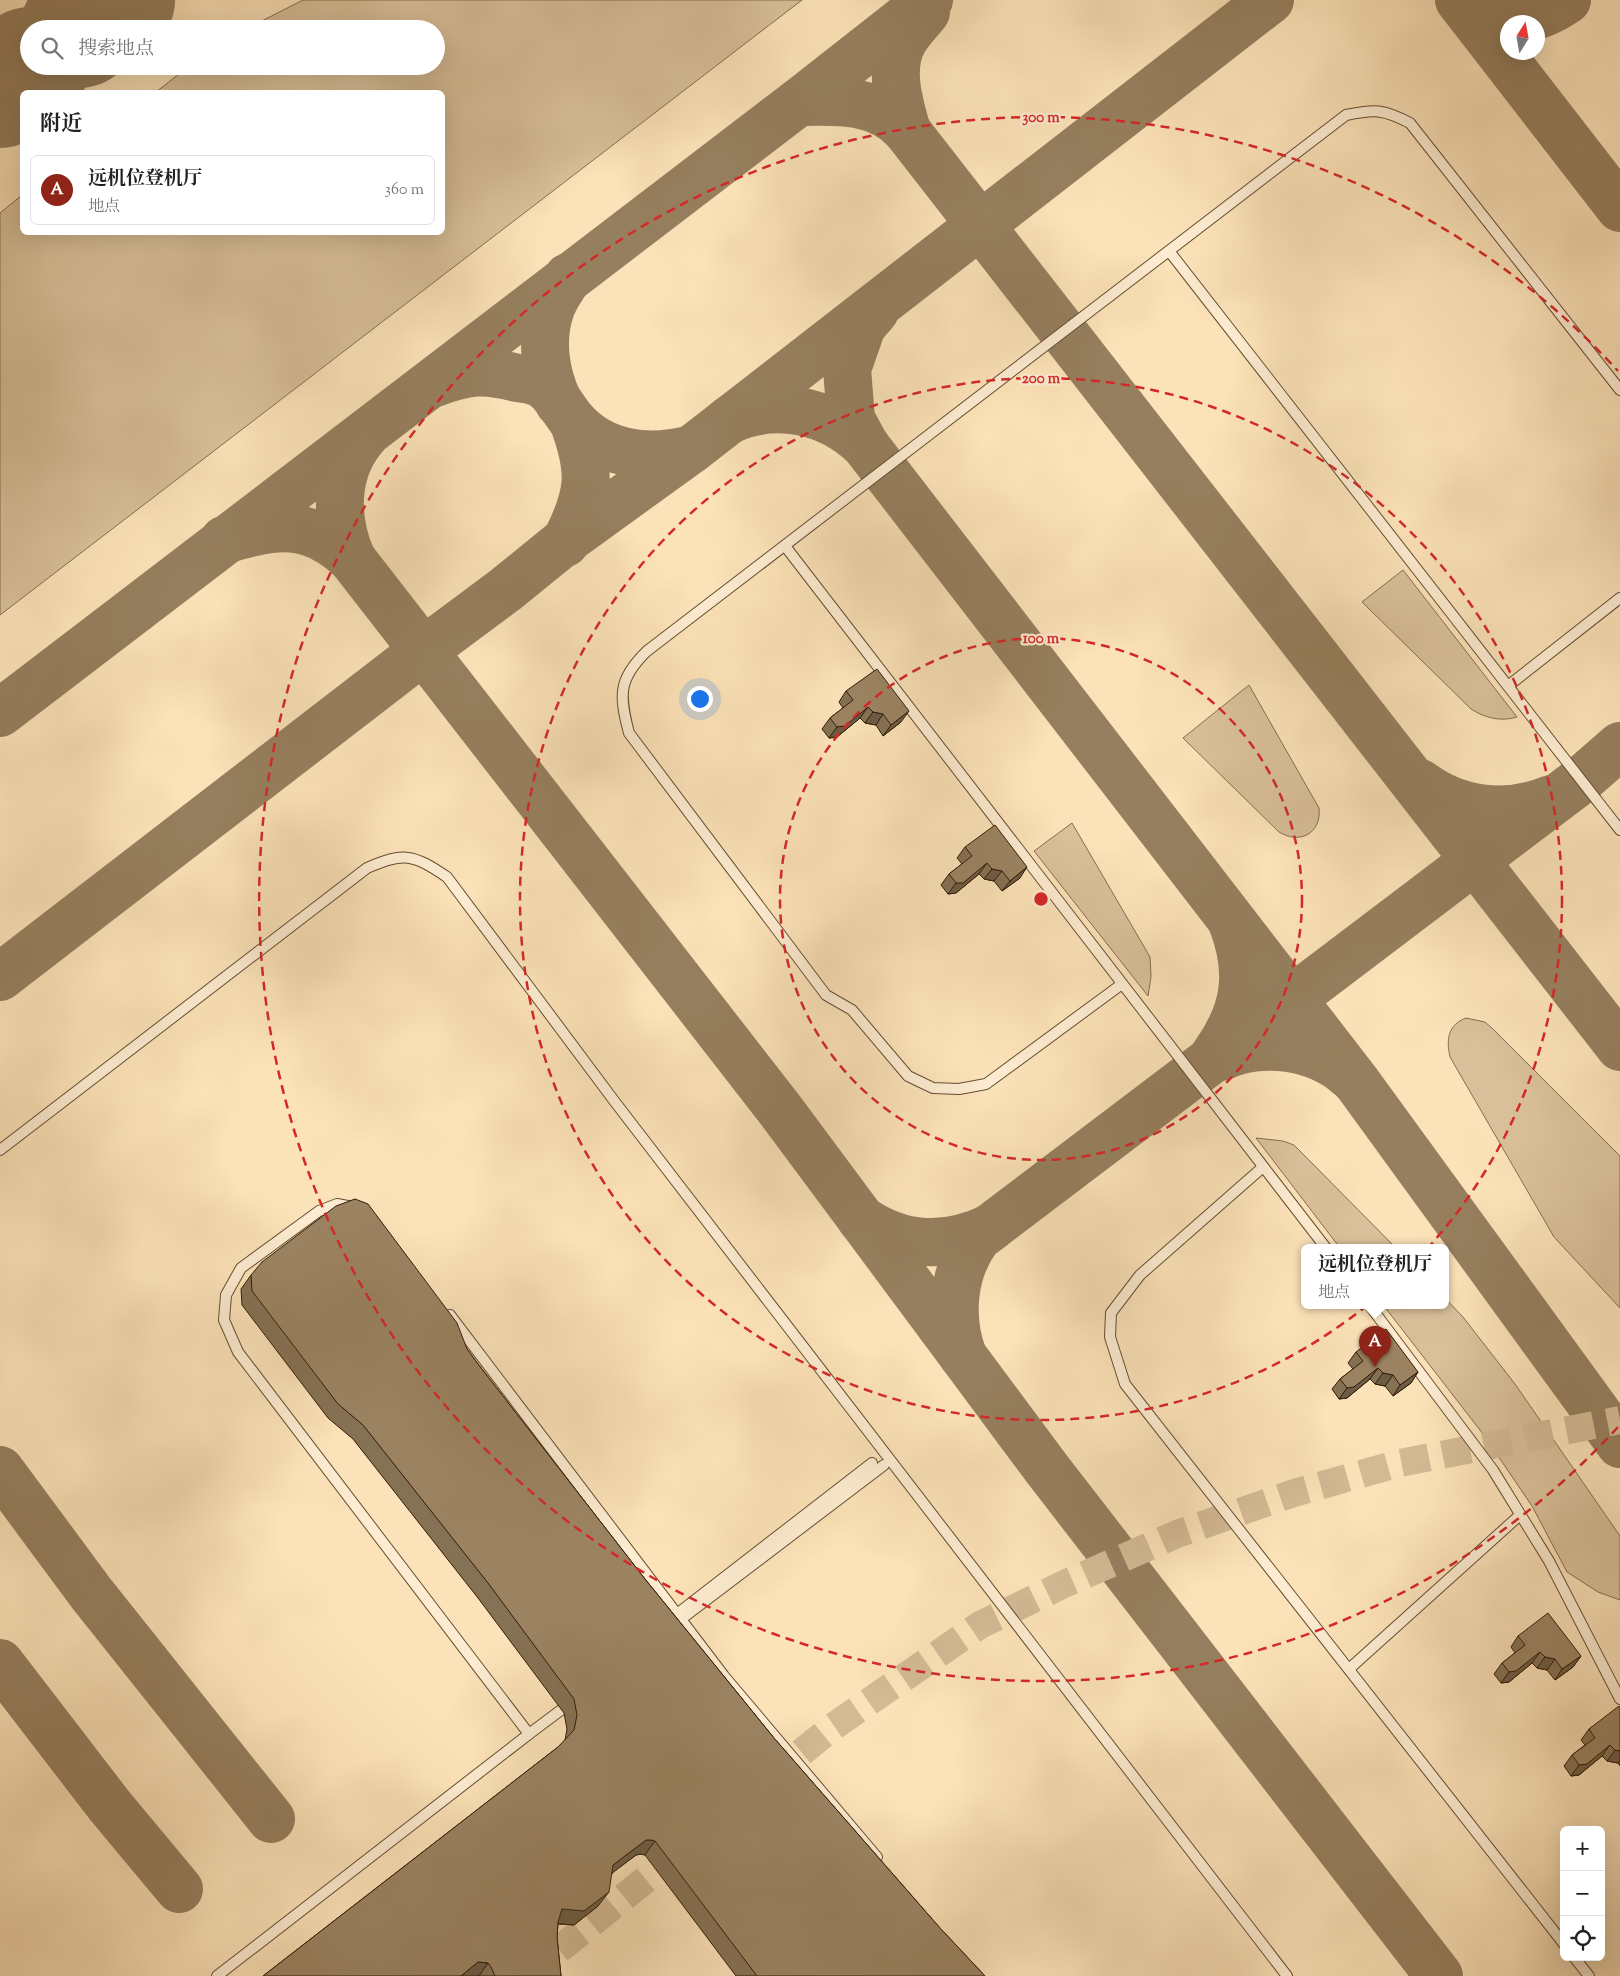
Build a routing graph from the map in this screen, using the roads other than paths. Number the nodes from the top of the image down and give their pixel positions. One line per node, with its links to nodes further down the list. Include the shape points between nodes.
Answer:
1 (1169, 251): 2 (lane, via 1346,116 1373,110 1390,112 1410,124); 3 (lane); 5 (lane)
2 (1620, 390)
3 (785, 546): 7 (lane); 7 (lane, via 631,666 622,687 623,712 629,733 826,995 852,1010 908,1076 933,1088 959,1089 986,1084)
4 (1620, 598): 5 (lane)
5 (1508, 686): 6 (lane)
6 (1620, 830)
7 (1122, 984): 9 (lane)
8 (0, 1150): 27 (lane, via 367,868 394,857 423,861 447,877 615,1102)
9 (1263, 1167): 11 (lane); 19 (lane, via 1140,1275 1111,1313 1110,1337 1125,1384)
10 (363, 1212): 22 (lane, via 357,1207 337,1204 319,1211 241,1268 226,1295 224,1320 238,1352)
11 (1323, 1244)
12 (444, 1307): 17 (lane)
13 (1372, 1309): 16 (lane, via 1493,1470)
14 (872, 1463): 17 (lane)
15 (884, 1465): 17 (lane)
16 (1520, 1515): 19 (lane); 20 (lane, via 1549,1561)
17 (679, 1617): 18 (lane); 23 (lane, via 724,1676)
18 (665, 1630)
19 (1349, 1669): 24 (lane)
20 (1620, 1698)
21 (562, 1710): 22 (lane)
22 (530, 1734): 26 (lane)
23 (883, 1864)
24 (1560, 1939)
25 (1577, 1961): 28 (lane)
26 (217, 1976)
27 (1287, 1976)
28 (1589, 1976)

